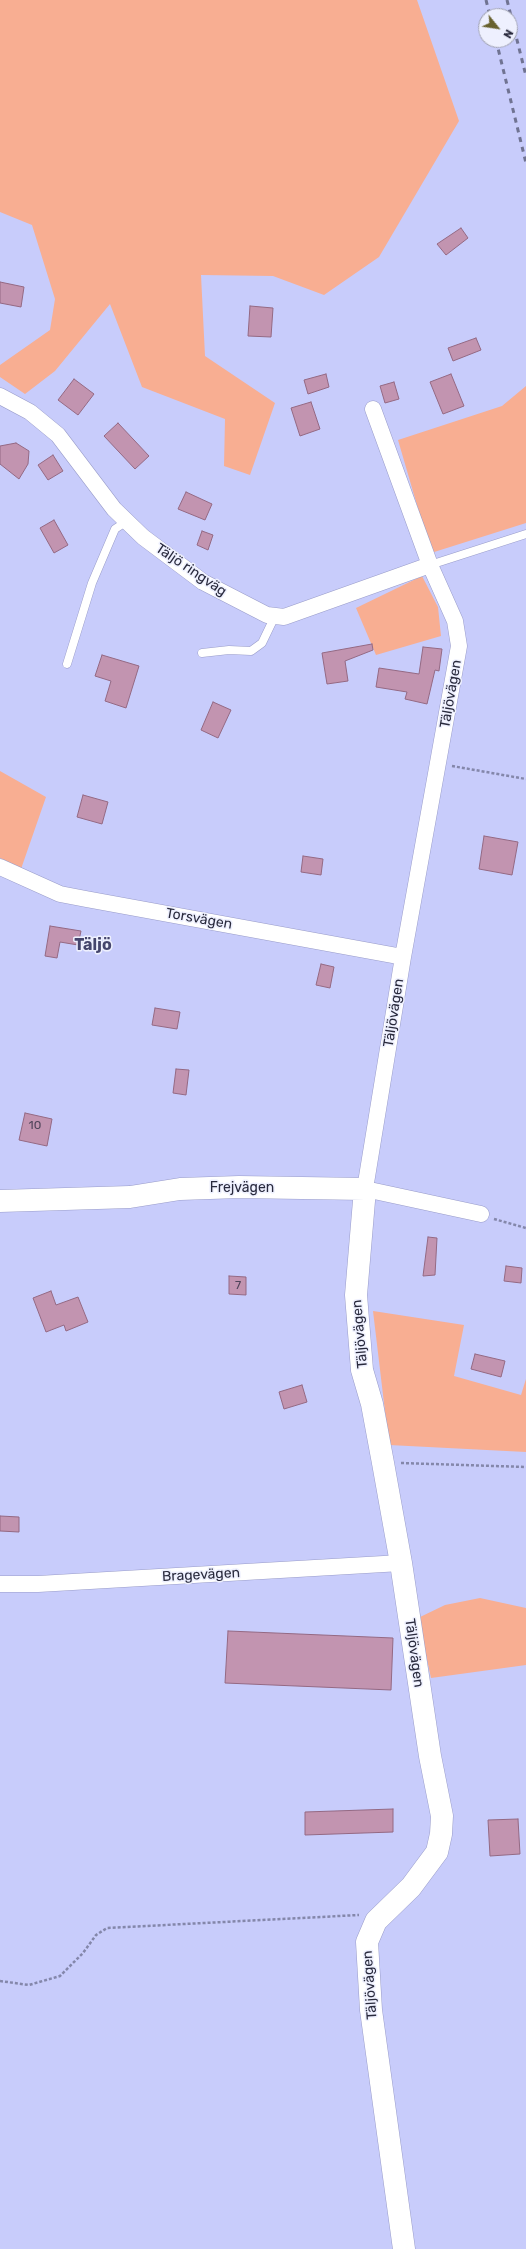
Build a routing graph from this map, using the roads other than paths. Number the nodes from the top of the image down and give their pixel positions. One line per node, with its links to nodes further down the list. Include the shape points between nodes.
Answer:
1 (0, 396): 3 (street, Täljö ringväg, via 30,412 58,435 114,509)
2 (372, 409): 5 (street, Täljövägen)
3 (127, 521): 6 (street, Täljö ringväg, via 203,582 246,606); 8 (lane, via 115,529 92,584)
4 (526, 534): 5 (lane)
5 (430, 565): 6 (street, Täljö ringväg, via 284,617); 10 (street, Täljövägen, via 455,621 459,646)
6 (275, 616): 7 (lane, via 262,643 251,651)
7 (202, 653)
8 (66, 664)
9 (0, 867): 10 (street, Torsvägen, via 60,894)
10 (403, 957): 11 (street, Täljövägen)
11 (366, 1189): 12 (street, Frejvägen, via 239,1187 188,1189 130,1197); 13 (street, Frejvägen); 14 (street, Täljövägen, via 356,1295 358,1331 362,1370 384,1463)
12 (0, 1201)
13 (481, 1214)
14 (401, 1563): 15 (street, Bragevägen); 16 (street, Täljövägen, via 442,1816 437,1852 411,1887 383,1914 368,1936 367,1961 371,2010)
15 (0, 1584)
16 (404, 2249)

